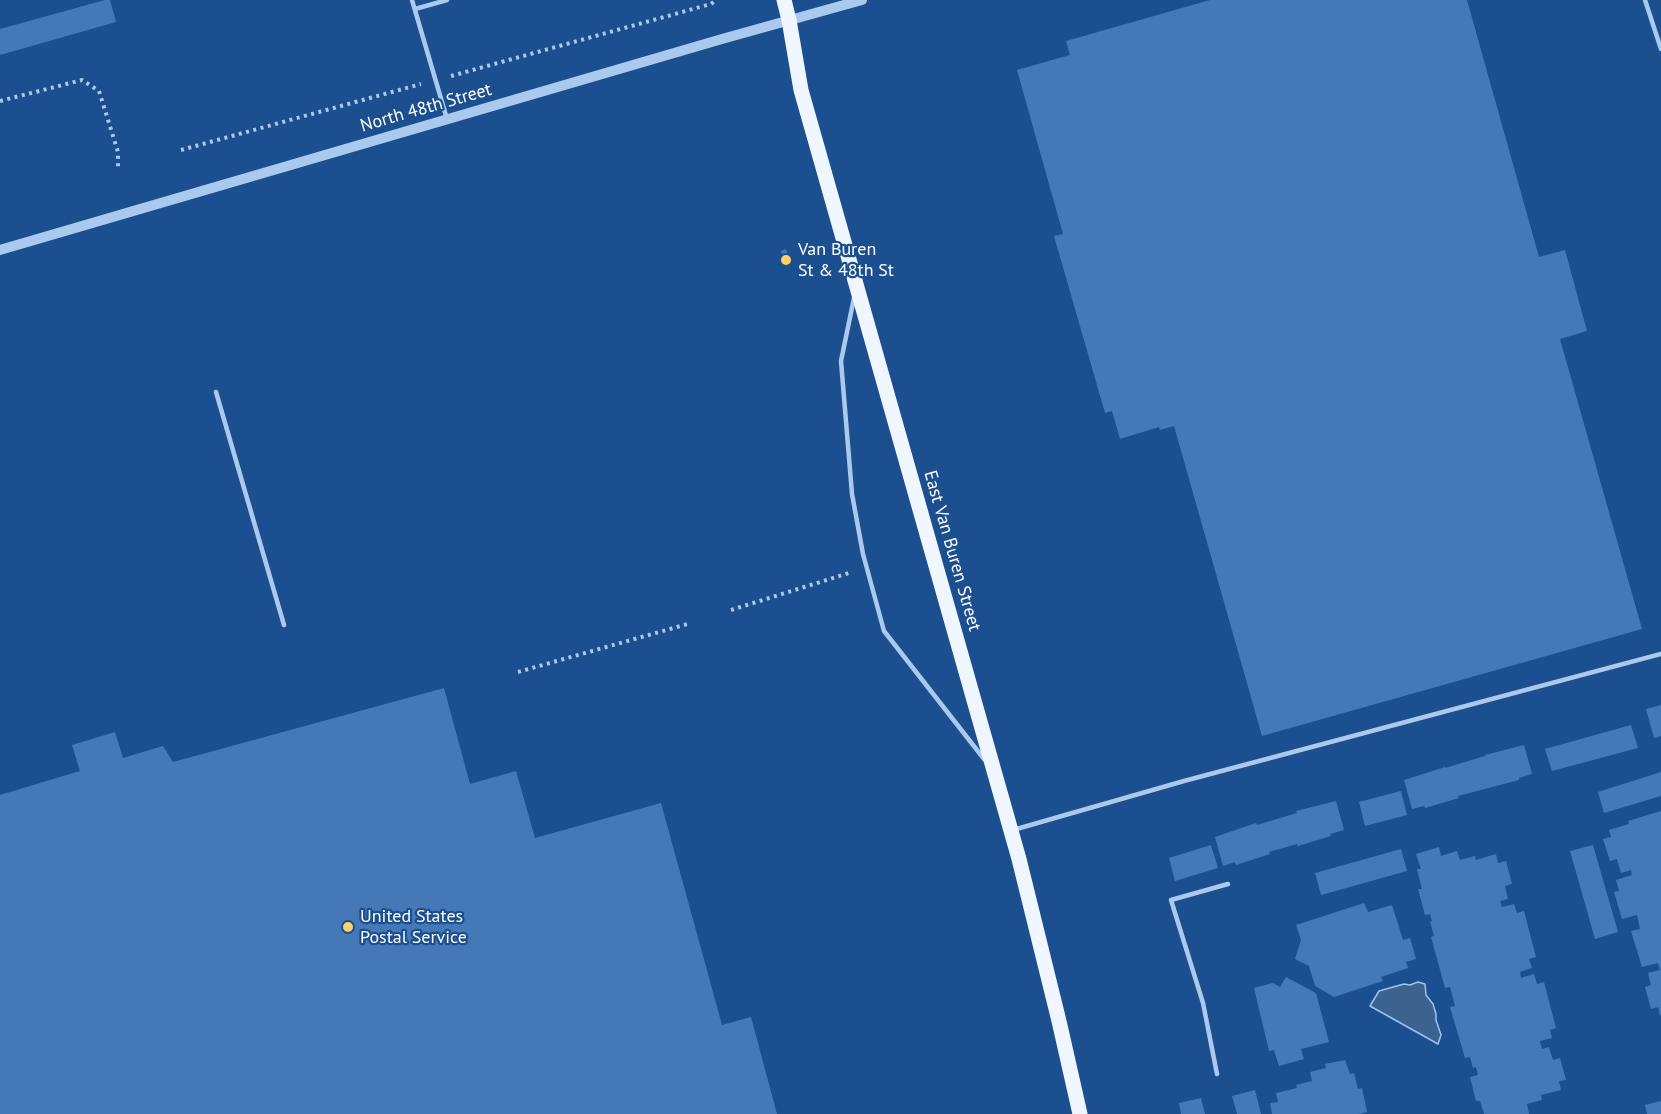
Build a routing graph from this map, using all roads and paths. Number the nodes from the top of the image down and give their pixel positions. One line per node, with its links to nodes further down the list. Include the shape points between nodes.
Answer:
1 (412, 0): 6 (lane)
2 (447, 0): 6 (lane)
3 (784, 0): 7 (main road, East Van Buren Street)
4 (862, 0): 7 (street, North 48th Street)
5 (1646, 0): 8 (lane)
6 (415, 9): 10 (lane)
7 (789, 20): 10 (street, North 48th Street); 13 (main road, East Van Buren Street, via 801,90)
8 (1661, 49)
9 (0, 101): 11 (path, via 82,80 99,91 118,152)
10 (447, 119): 12 (street, North 48th Street)
11 (118, 168)
12 (0, 250)
13 (857, 287): 21 (main road, East Van Buren Street); 21 (lane, via 841,361 852,494 884,632)
14 (216, 392): 18 (lane)
15 (853, 572): 16 (path)
16 (731, 609)
17 (691, 623): 20 (path)
18 (284, 625)
19 (1661, 654): 22 (lane)
20 (518, 672)
21 (994, 771): 22 (main road, East Van Buren Street)
22 (1011, 831): 25 (main road, East Van Buren Street)
23 (1228, 884): 24 (lane, via 1171,900 1203,1003)
24 (1217, 1074)
25 (1080, 1114)

